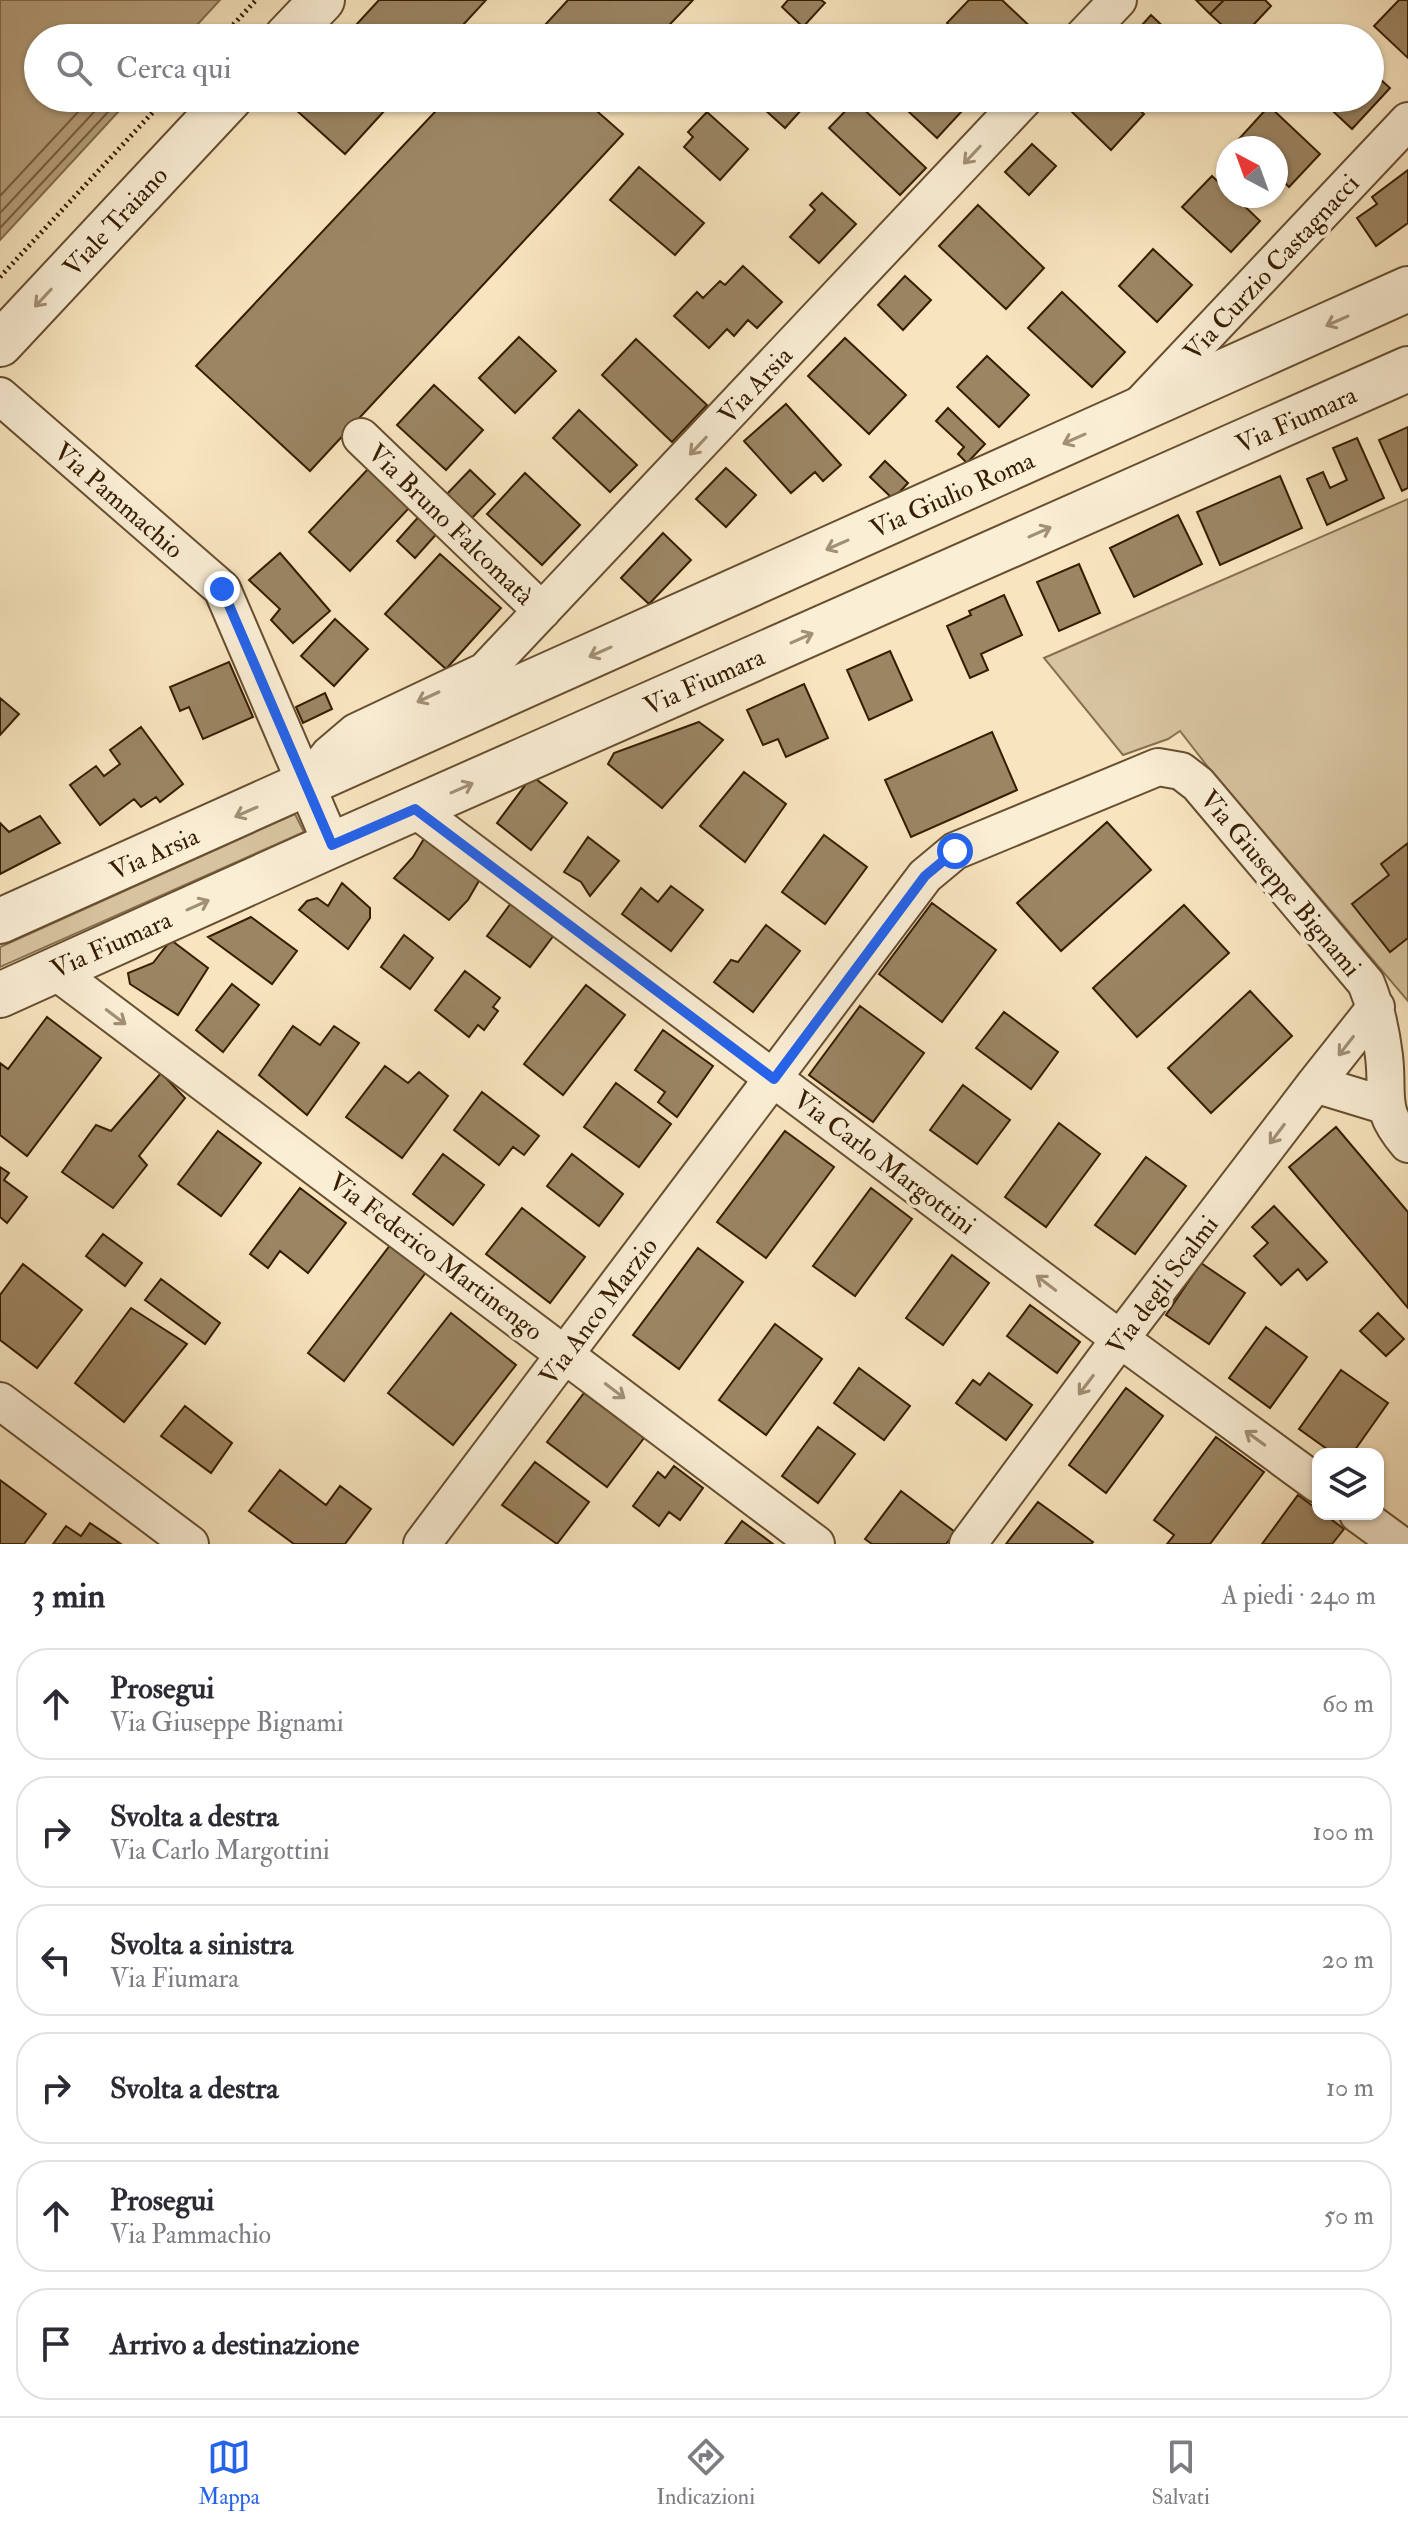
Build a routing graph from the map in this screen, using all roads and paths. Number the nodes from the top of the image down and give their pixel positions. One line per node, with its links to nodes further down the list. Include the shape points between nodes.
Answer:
1 (256, 0): 4 (path)
2 (322, 0): 5 (street)
3 (1118, 0): 6 (street)
4 (234, 24)
5 (299, 24)
6 (1095, 24)
7 (153, 112): 11 (path)
8 (217, 112): 13 (street, Viale Traiano, one-way to 13)
9 (1012, 112): 18 (street, Via Arsia, one-way to 18)
10 (1408, 121): 16 (street, Via Curzio Castagnacci)
11 (0, 277)
12 (1408, 289): 16 (street, Via Giulio Roma, one-way to 16)
13 (0, 344)
14 (1408, 369): 21 (street, Via Fiumara, one-way to 14)
15 (0, 396): 20 (street, Via Pammachio, via 222,589)
16 (1133, 412): 19 (street, Via Giulio Roma, one-way to 19)
17 (361, 437): 18 (street, Via Bruno Falcomatà)
18 (542, 611): 19 (street, Via Arsia)
19 (490, 685): 20 (street, Via Arsia, one-way to 20)
20 (307, 784): 22 (street, Via Pammachio); 23 (street, Via Arsia, one-way to 23)
21 (415, 809): 22 (street, Via Fiumara); 27 (street, Via Carlo Margottini)
22 (332, 845): 24 (street, Via Fiumara, one-way to 22)
23 (0, 921)
24 (54, 970): 25 (street, Via Fiumara); 32 (street, Via Federico Martinengo, one-way to 32)
25 (0, 995)
26 (1376, 1007): 27 (street, Via Giuseppe Bignami, via 1366,983 1198,784 1181,771 1158,767 955,851 925,876); 28 (street, Via degli Scalmi, one-way to 28); 29 (street, Via Giuseppe Bignami, via 1385,1059)
27 (774, 1079): 31 (street, Via Carlo Margottini, one-way to 27); 32 (street, Via Anco Marzio)
28 (1315, 1084): 29 (street); 31 (street, Via degli Scalmi, one-way to 31)
29 (1384, 1105): 30 (street)
30 (1408, 1144)
31 (1120, 1339): 34 (street, Via Carlo Margottini, one-way to 31); 39 (street, Via degli Scalmi, one-way to 39)
32 (566, 1354): 37 (street, Via Anco Marzio); 38 (street, Via Federico Martinengo, one-way to 38)
33 (0, 1401): 36 (street)
34 (1312, 1480)
35 (1366, 1520): 40 (street)
36 (190, 1544)
37 (422, 1544)
38 (816, 1544)
39 (968, 1544)
40 (1399, 1544)

